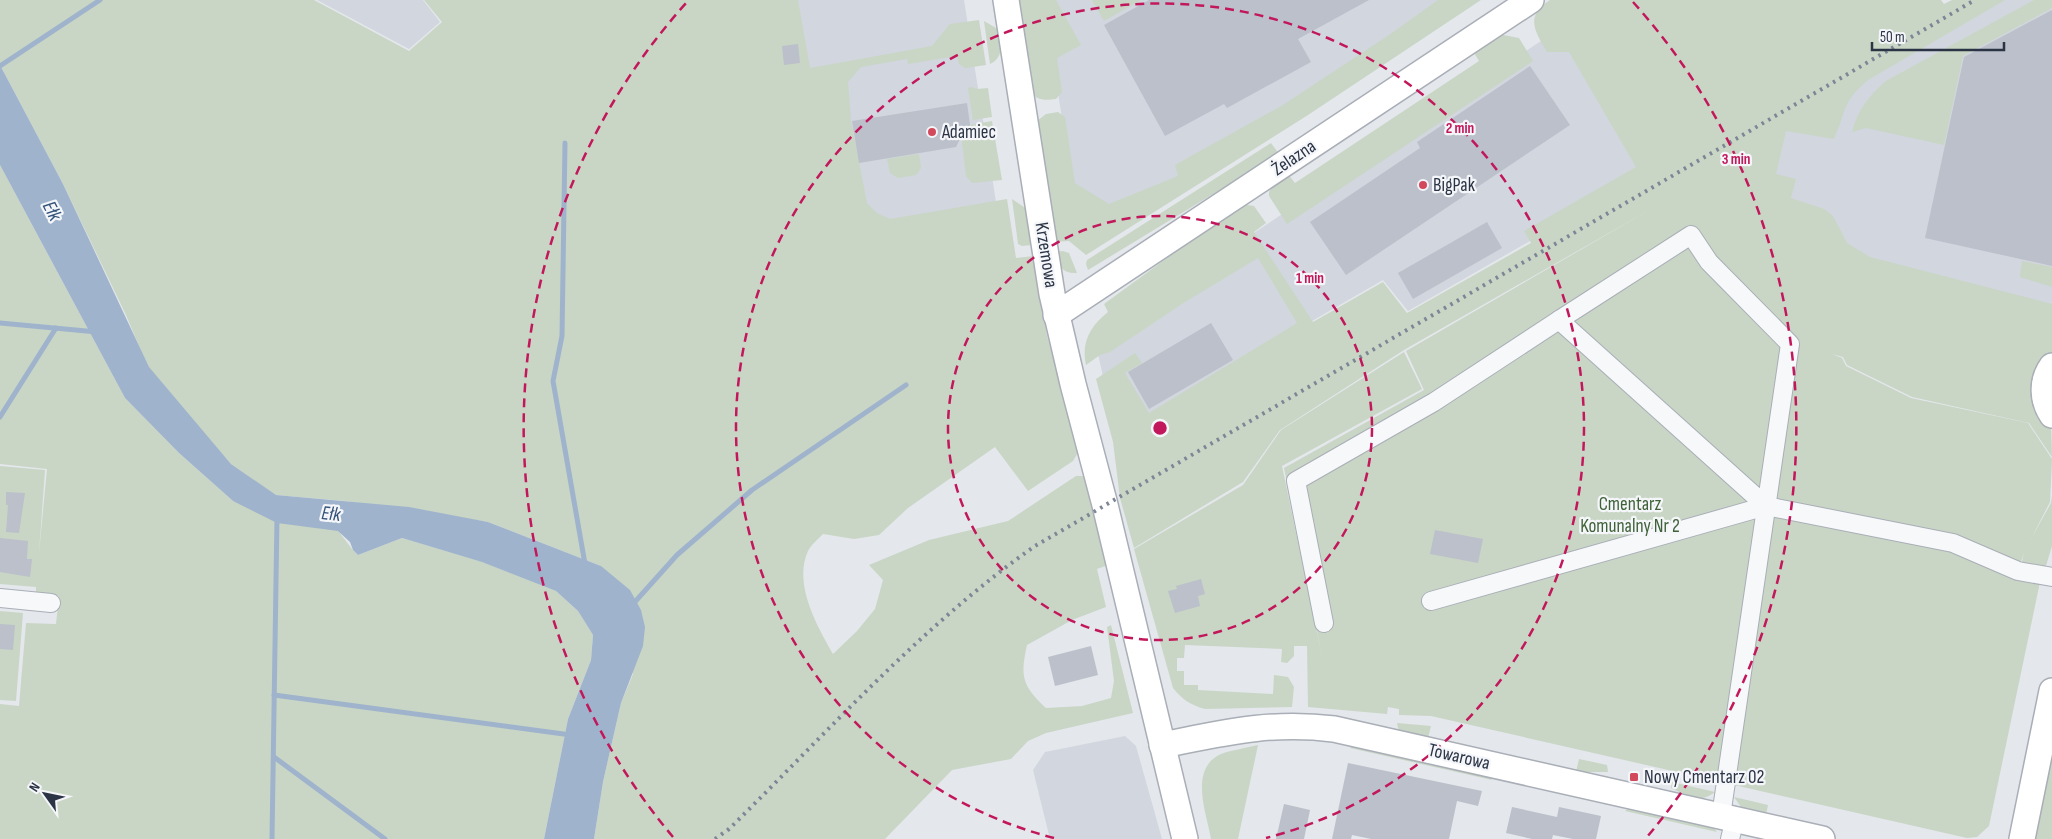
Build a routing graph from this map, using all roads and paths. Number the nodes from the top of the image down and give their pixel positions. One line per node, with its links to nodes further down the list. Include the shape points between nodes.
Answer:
1 (1006, 0): 3 (street, Krzemowa)
2 (1531, 0): 3 (street, Żelazna)
3 (1056, 315): 14 (street, Krzemowa)
4 (1559, 320): 7 (street); 7 (street, via 1691,234 1709,262 1790,344); 12 (street, via 1434,402 1296,481)
5 (2052, 366): 6 (street, via 2044,385 2045,400)
6 (2052, 415)
7 (1766, 506): 8 (street, via 1953,543 2018,571); 10 (street); 15 (street)
8 (2052, 577)
9 (0, 598): 11 (street)
10 (1431, 601)
11 (51, 603)
12 (1324, 623)
13 (2052, 691): 18 (street)
14 (1162, 745): 15 (street, Towarowa, via 1262,727 1284,725 1334,729); 16 (street)
15 (1729, 825): 17 (street, Towarowa)
16 (1185, 839)
17 (1822, 839)
18 (2022, 839)

